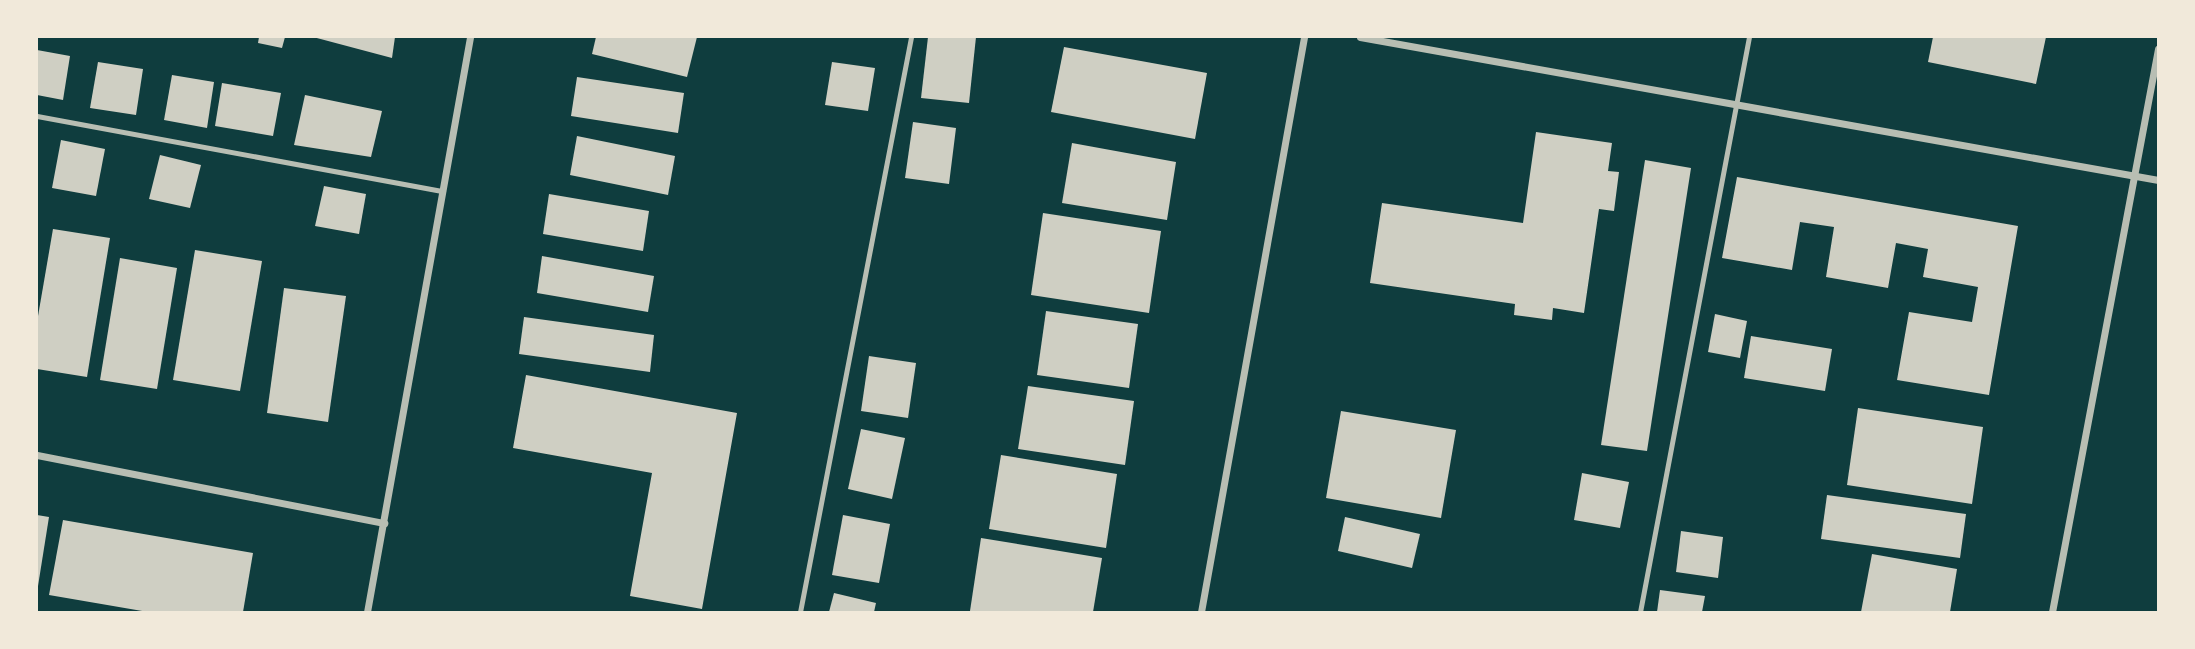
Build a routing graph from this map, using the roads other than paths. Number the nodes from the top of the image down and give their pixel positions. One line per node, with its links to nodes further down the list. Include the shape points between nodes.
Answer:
1 (470, 37): 11 (street)
2 (911, 37): 15 (lane)
3 (1304, 37): 16 (street)
4 (1360, 37): 7 (street)
5 (1749, 37): 7 (lane)
6 (2158, 49): 9 (street)
7 (1736, 105): 9 (street); 17 (lane)
8 (37, 116): 11 (lane)
9 (2134, 176): 10 (street); 18 (street)
10 (2158, 180)
11 (443, 191): 13 (street)
12 (37, 455): 13 (street)
13 (384, 523): 14 (street)
14 (367, 612)
15 (800, 612)
16 (1201, 612)
17 (1640, 612)
18 (2052, 612)

